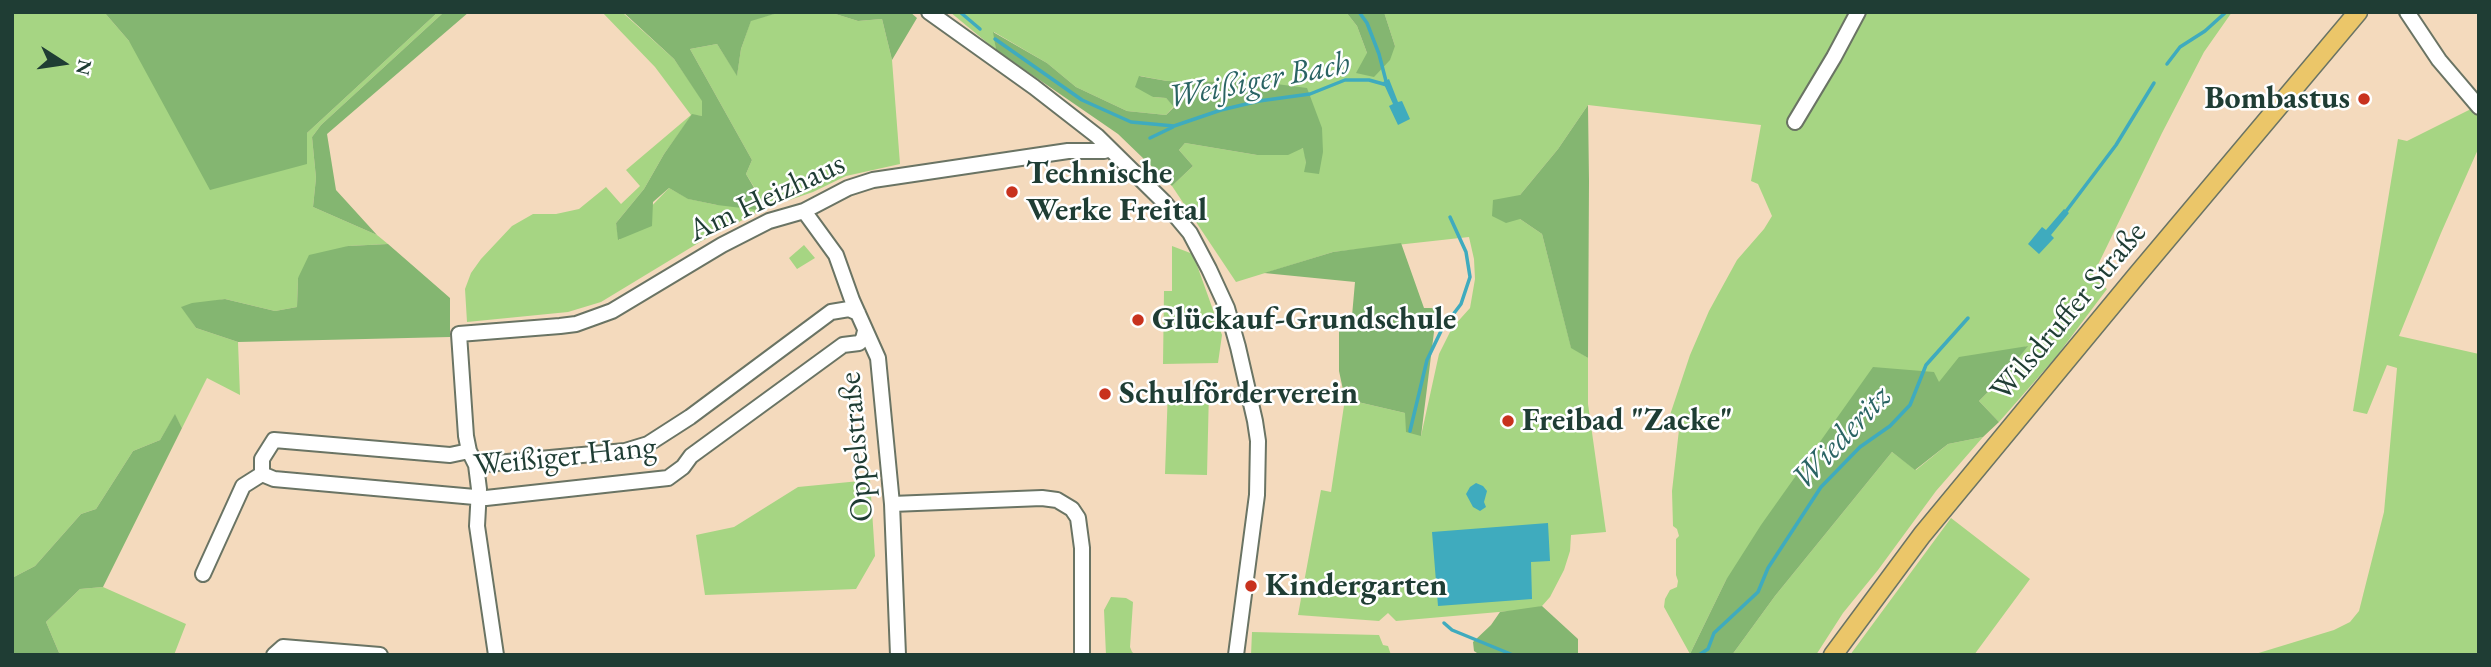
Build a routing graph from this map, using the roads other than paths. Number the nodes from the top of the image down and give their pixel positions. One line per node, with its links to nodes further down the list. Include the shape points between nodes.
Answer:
1 (929, 12): 7 (street, via 1034,87)
2 (1857, 12): 6 (street)
3 (2358, 12): 23 (main road, Wilsdruffer Straße, via 1922,535)
4 (2407, 12): 5 (street)
5 (2479, 107)
6 (1795, 122)
7 (1110, 149): 8 (street, Am Heizhaus, via 873,180); 22 (street, via 1190,233 1227,308 1248,387 1257,429 1256,495)
8 (804, 211): 9 (street, Oppelstraße, via 836,255); 11 (street, Am Heizhaus, via 769,221 722,245 612,312 576,324 459,334)
9 (858, 313): 10 (street, Oppelstraße); 13 (street, Weißiger Hang, via 849,309 831,312 649,444 625,451 486,464)
10 (865, 331): 14 (street, Weißiger Hang, via 859,343 843,345 691,456 668,478); 15 (street, Oppelstraße, via 878,358)
11 (469, 451): 12 (street, Weißiger Hang, via 450,455 274,440); 13 (street)
12 (262, 466): 14 (street, Weißiger Hang, via 274,479); 16 (street, Weißiger Hang, via 243,486)
13 (477, 472): 14 (street)
14 (479, 498): 19 (street, via 477,526)
15 (892, 504): 20 (street, Oppelstraße); 21 (street, via 1042,498 1072,509 1078,518 1082,548)
16 (203, 574)
17 (274, 655): 18 (street, via 282,647)
18 (380, 655)
19 (496, 655)
20 (898, 655)
21 (1082, 655)
22 (1236, 655)
23 (1833, 655)

